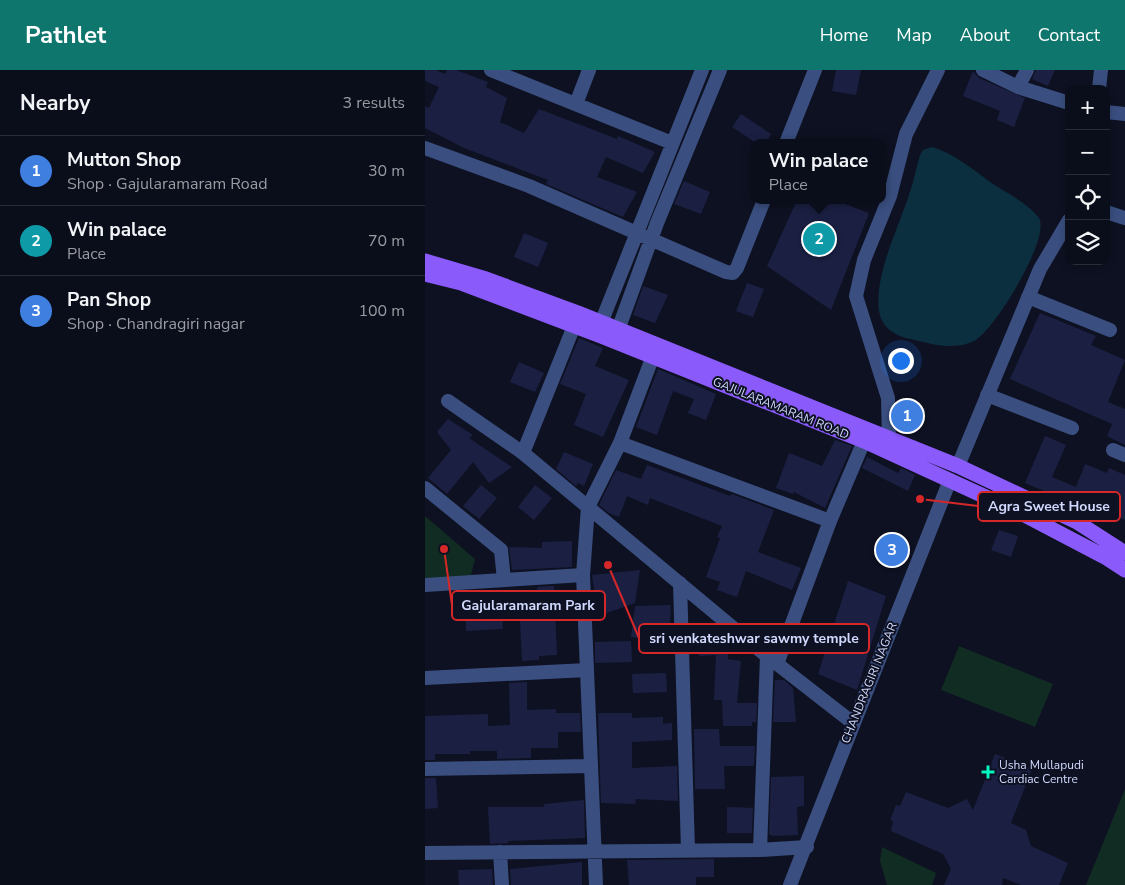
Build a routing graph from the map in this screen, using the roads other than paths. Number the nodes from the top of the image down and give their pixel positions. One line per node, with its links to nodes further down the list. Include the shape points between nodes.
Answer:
1 (491, 70): 13 (street)
2 (589, 70): 13 (street)
3 (701, 70): 17 (street)
4 (720, 70): 24 (street)
5 (815, 70): 16 (street)
6 (938, 70): 36 (street, via 906,134 890,196 864,260 856,296 888,398)
7 (983, 70): 11 (street)
8 (1027, 70): 11 (street)
9 (1101, 70): 10 (street)
10 (1099, 85)
11 (1019, 87): 12 (street)
12 (1065, 101)
13 (576, 104): 17 (street)
14 (1110, 112): 15 (street)
15 (1125, 114)
16 (788, 139)
17 (672, 143): 23 (street)
18 (425, 148): 23 (street, via 529,186)
19 (762, 204): 24 (street, via 733,273)
20 (1110, 213): 21 (street)
21 (1125, 218)
22 (1065, 227): 27 (street)
23 (637, 233): 24 (street); 28 (street)
24 (652, 238): 30 (street)
25 (425, 261): 28 (main road, GAJULARAMARAM ROAD, via 486,279)
26 (425, 274): 29 (main road, GAJULARAMARAM ROAD, via 461,283)
27 (1028, 297): 31 (street); 33 (street)
28 (601, 323): 30 (main road, GAJULARAMARAM ROAD)
29 (574, 326): 32 (main road, GAJULARAMARAM ROAD); 39 (street)
30 (618, 330): 36 (main road, GAJULARAMARAM ROAD)
31 (1110, 330)
32 (653, 356): 37 (main road, GAJULARAMARAM ROAD); 38 (street)
33 (987, 395): 35 (street); 40 (street)
34 (448, 401): 39 (street)
35 (1072, 428)
36 (889, 438): 40 (main road, GAJULARAMARAM ROAD)
37 (864, 441): 41 (main road, GAJULARAMARAM ROAD); 44 (street)
38 (620, 443): 43 (street); 44 (street)
39 (523, 453): 43 (street)
40 (958, 466): 45 (main road, GAJULARAMARAM ROAD, via 1077,522)
41 (950, 480): 46 (main road, GAJULARAMARAM ROAD, via 1056,530); 54 (street, CHANDRAGIRI NAGAR)
42 (425, 488): 48 (street, via 501,550)
43 (588, 507): 47 (street); 49 (street)
44 (830, 521): 51 (street)
45 (1125, 553)
46 (1125, 570)
47 (583, 575): 48 (street); 52 (street)
48 (504, 580): 50 (street)
49 (680, 584): 51 (street); 58 (street)
50 (425, 585)
51 (772, 660): 54 (street); 59 (street)
52 (587, 670): 53 (street); 55 (street)
53 (425, 678)
54 (853, 723): 57 (street, CHANDRAGIRI NAGAR)
55 (591, 766): 56 (street); 60 (street)
56 (425, 769)
57 (807, 847): 59 (street); 65 (street, CHANDRAGIRI NAGAR)
58 (688, 850): 59 (street); 60 (street)
59 (760, 850)
60 (594, 851): 62 (street); 64 (street)
61 (425, 852): 62 (street)
62 (500, 852): 63 (street)
63 (502, 885)
64 (596, 885)
65 (790, 885)

